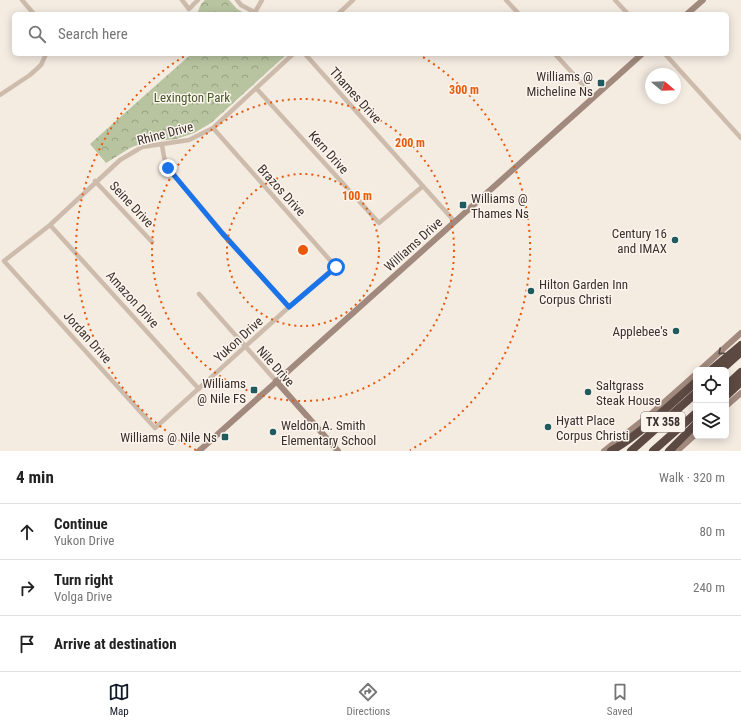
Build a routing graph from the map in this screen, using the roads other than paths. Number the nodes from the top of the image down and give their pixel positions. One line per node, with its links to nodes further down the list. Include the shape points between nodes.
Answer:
1 (22, 0): 10 (street)
2 (182, 0): 3 (street, via 189,9)
3 (198, 0)
4 (237, 0): 11 (street)
5 (262, 0): 12 (street)
6 (353, 0): 13 (street)
7 (506, 0): 14 (street)
8 (615, 0): 15 (street)
9 (703, 0): 16 (street)
10 (32, 12)
11 (254, 12)
12 (256, 12)
13 (340, 12)
14 (517, 12)
15 (626, 12)
16 (689, 12)
17 (45, 56): 24 (street, via 41,65 30,75)
18 (291, 56): 23 (street, Rhine Drive)
19 (307, 56): 30 (street, Thames Drive)
20 (557, 56): 25 (street)
21 (640, 56): 25 (street, Williams Drive)
22 (666, 56): 27 (street)
23 (256, 88): 26 (street, Rhine Drive); 30 (street, Kern Drive, via 379,223)
24 (0, 94)
25 (594, 97): 31 (street, Williams Drive)
26 (213, 128): 28 (street, Rhine Drive, via 189,140); 35 (street, Brazos Drive)
27 (741, 138)
28 (162, 145): 29 (street, Rhine Drive, via 142,148 120,160); 37 (street, via 168,168)
29 (96, 181): 32 (street, Rhine Drive); 33 (street, Seine Drive)
30 (423, 186): 31 (street, Thames Drive)
31 (454, 222): 47 (street, Williams Drive)
32 (50, 225): 34 (street, Rhine Drive); 51 (street, Amazon Drive)
33 (152, 242)
34 (4, 261): 58 (street, Jordan Drive)
35 (336, 267): 37 (street, Yukon Drive)
36 (199, 294): 40 (street, Nile Drive)
37 (289, 307): 40 (street, Yukon Drive)
38 (741, 334): 42 (street, one-way to 42)
39 (741, 345): 43 (highway)
40 (245, 347): 47 (street, Nile Drive); 51 (street, Yukon Drive)
41 (741, 352): 44 (highway)
42 (703, 367)
43 (715, 367)
44 (724, 367)
45 (741, 372): 49 (highway)
46 (693, 377): 62 (street)
47 (276, 381): 60 (street, Williams Drive); 61 (street, Nile Drive)
48 (741, 382): 52 (highway)
49 (729, 383)
50 (693, 385): 63 (highway, via 627,441)
51 (199, 389): 58 (street, Yukon Drive)
52 (729, 393)
53 (741, 393): 55 (street)
54 (693, 396): 64 (highway, TX 358)
55 (729, 403)
56 (693, 416): 65 (highway, TX 358)
57 (693, 427): 66 (highway)
58 (155, 428)
59 (693, 437): 67 (street)
60 (199, 451)
61 (338, 451)
62 (604, 451)
63 (611, 451)
64 (631, 451)
65 (653, 451)
66 (669, 451)
67 (677, 451)

